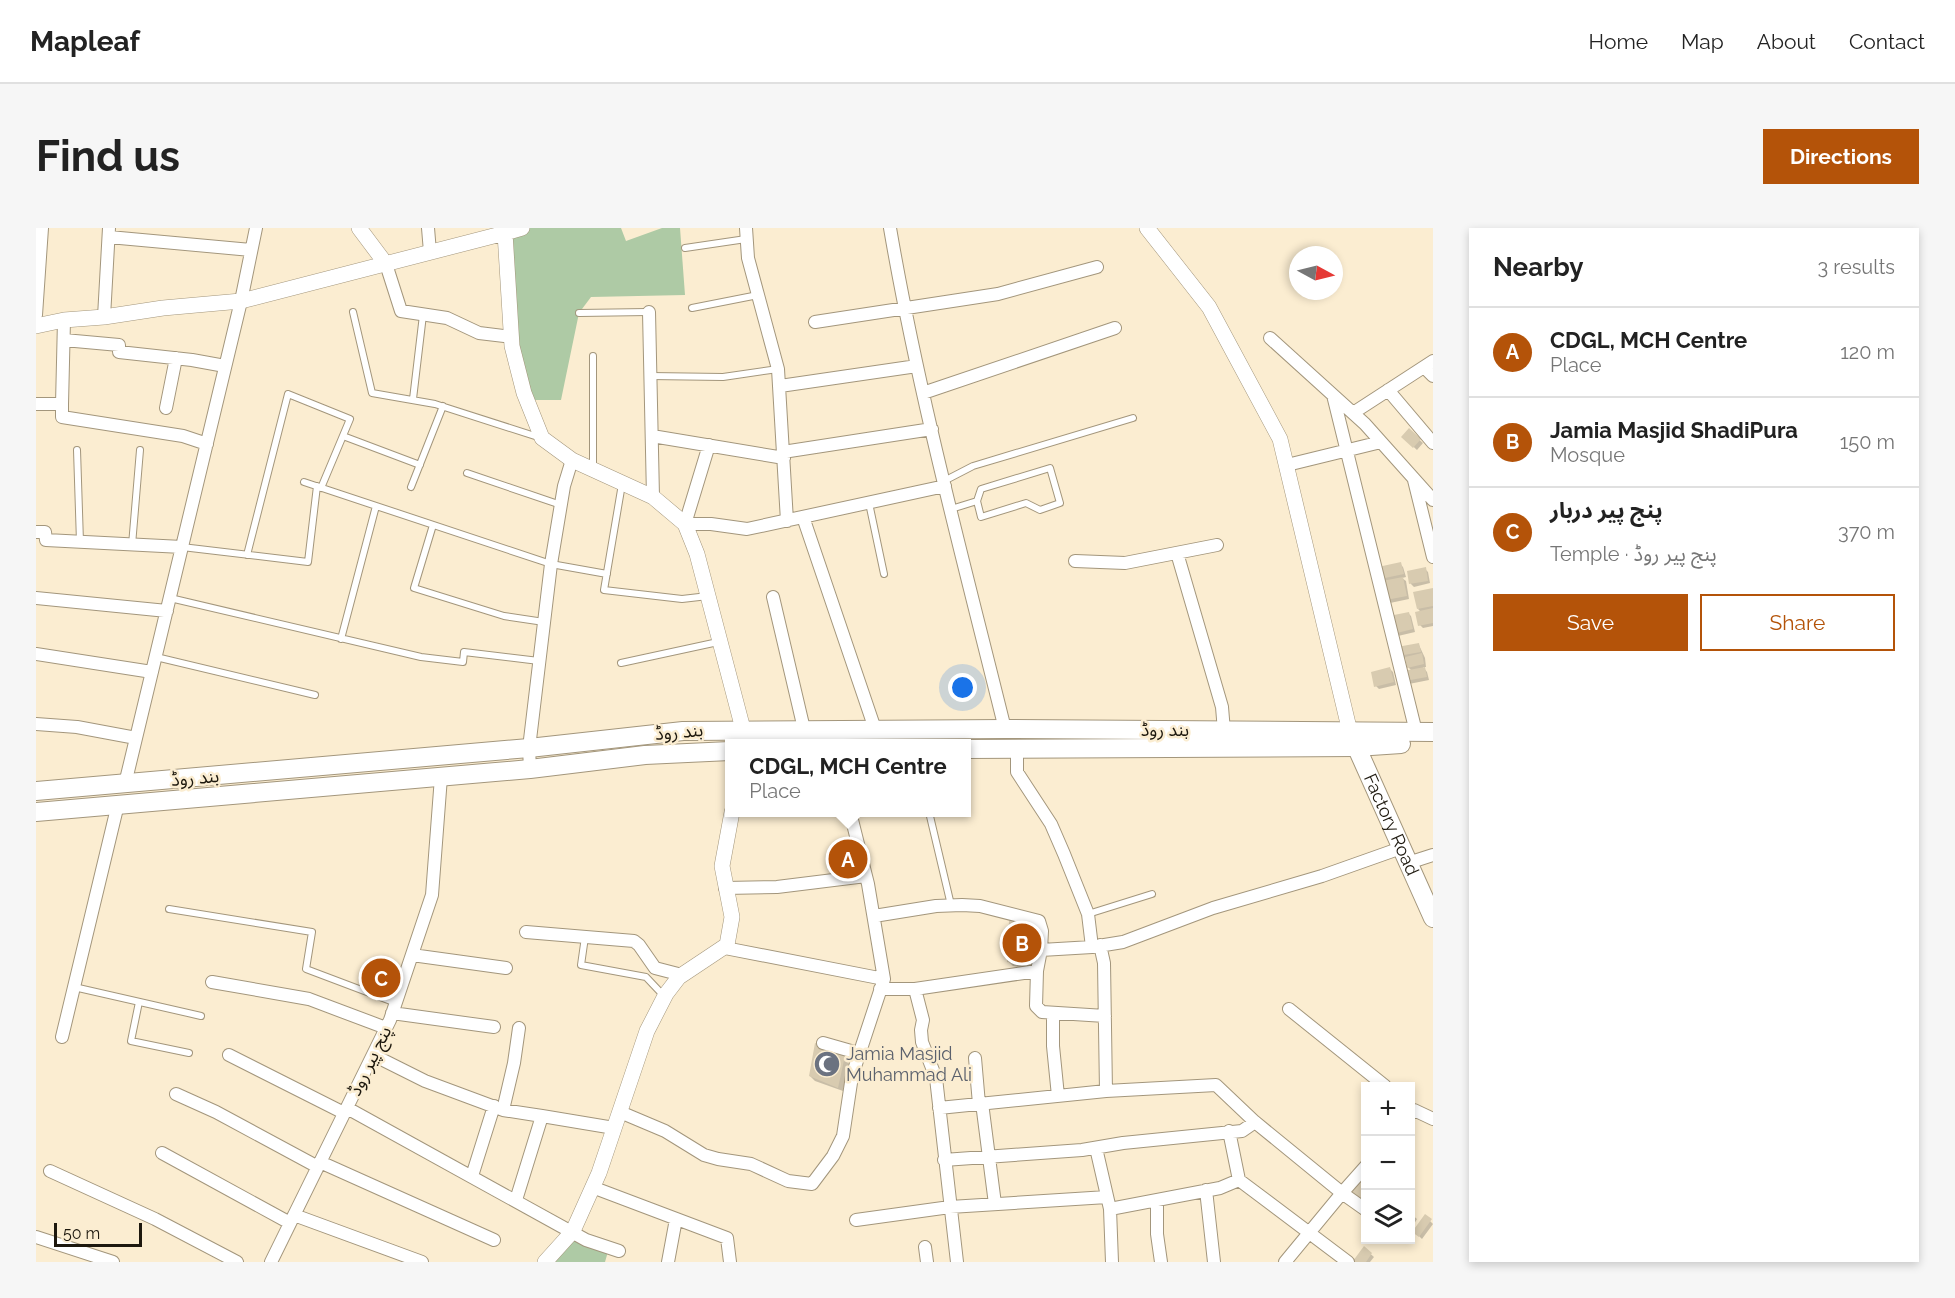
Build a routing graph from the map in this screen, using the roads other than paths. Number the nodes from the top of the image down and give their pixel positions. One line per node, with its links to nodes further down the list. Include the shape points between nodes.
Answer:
1 (42, 228): 24 (street)
2 (256, 228): 12 (street)
3 (359, 228): 14 (street)
4 (428, 228): 13 (street)
5 (522, 228): 9 (street)
6 (890, 228): 19 (street)
7 (1147, 228): 66 (street, via 1209,307 1280,439)
8 (109, 232): 12 (street); 25 (street)
9 (505, 233): 13 (street); 30 (street)
10 (747, 234): 11 (lane); 16 (street, via 748,258)
11 (685, 248)
12 (250, 250): 17 (street)
13 (430, 252): 14 (street)
14 (386, 264): 17 (street); 23 (street, via 401,311)
15 (1097, 267): 19 (street, via 998,294)
16 (758, 295): 18 (lane); 38 (street)
17 (241, 301): 25 (street); 36 (street)
18 (692, 308)
19 (904, 308): 27 (street); 37 (street)
20 (353, 312): 45 (lane, via 372,393)
21 (649, 312): 22 (lane); 39 (street)
22 (579, 313)
23 (423, 314): 30 (street, via 447,318 479,333); 45 (lane)
24 (36, 315)
25 (104, 317): 26 (street)
26 (64, 320): 28 (street); 32 (street)
27 (816, 322)
28 (36, 326)
29 (1115, 328): 43 (street)
30 (512, 337): 55 (street, via 524,393)
31 (1270, 338): 44 (street)
32 (64, 340): 34 (street, via 119,345 119,352); 47 (street)
33 (593, 356): 67 (lane)
34 (176, 358): 36 (street); 49 (street)
35 (1428, 364): 40 (street); 42 (street)
36 (225, 366): 58 (street)
37 (917, 366): 41 (street); 43 (street)
38 (778, 369): 39 (lane, via 723,377); 41 (street)
39 (651, 376): 54 (street)
40 (1433, 376)
41 (780, 386): 63 (street)
42 (1388, 390): 50 (street); 57 (street)
43 (923, 393): 52 (street)
44 (1332, 395): 50 (street); 62 (street)
45 (413, 399): 48 (lane)
46 (36, 404): 47 (street)
47 (62, 404): 58 (street, via 62,417 183,436)
48 (443, 406): 55 (lane); 65 (lane)
49 (166, 408)
50 (1353, 413): 56 (street)
51 (1133, 418): 72 (lane, via 974,466)
52 (932, 429): 63 (street); 72 (street)
53 (343, 436): 65 (lane); 73 (lane); 92 (lane, via 350,419 288,394)
54 (652, 436): 59 (street); 75 (street)
55 (542, 438): 64 (street)
56 (1381, 442): 62 (street); 69 (street)
57 (1433, 443)
58 (207, 444): 90 (street)
59 (709, 445): 63 (street); 84 (street)
60 (76, 450): 87 (lane)
61 (140, 450): 88 (lane)
62 (1346, 451): 66 (street); 118 (street)
63 (783, 455): 83 (street)
64 (573, 460): 67 (street); 79 (street)
65 (420, 465): 74 (lane)
66 (1287, 465): 120 (street)
67 (593, 470): 71 (street)
68 (467, 473): 79 (lane)
69 (1413, 478): 76 (street); 93 (street)
70 (304, 482): 73 (lane)
71 (622, 483): 75 (street); 96 (lane)
72 (945, 484): 78 (street); 81 (street)
73 (319, 487): 80 (lane); 92 (lane, via 308,562)
74 (411, 487)
75 (653, 497): 84 (street)
76 (1433, 500)
77 (977, 501): 77 (lane, via 981,489 1050,468 1060,503 1040,510 1026,503 981,517); 81 (lane)
78 (868, 503): 82 (street); 97 (lane)
79 (561, 505): 95 (street)
80 (376, 506): 85 (lane); 104 (lane)
81 (951, 509): 116 (street)
82 (803, 517): 83 (street); 115 (street)
83 (787, 520): 84 (street, via 747,529)
84 (685, 524): 98 (street)
85 (433, 525): 95 (lane); 103 (lane, via 414,588 504,616)
86 (36, 532): 87 (street, via 45,532 46,540)
87 (80, 542): 88 (street)
88 (132, 545): 90 (street)
89 (1217, 545): 91 (street)
90 (182, 547): 92 (lane); 101 (street)
91 (1177, 554): 94 (street, via 1125,563); 117 (street, via 1222,707)
92 (247, 555)
93 (1433, 557)
94 (1075, 561)
95 (551, 564): 96 (lane); 103 (street)
96 (607, 574): 98 (lane, via 604,590 682,599)
97 (884, 574)
98 (709, 596): 105 (street)
99 (773, 597): 114 (street)
100 (36, 598): 102 (street)
101 (170, 598): 102 (street); 104 (lane)
102 (167, 611): 107 (street)
103 (544, 622): 108 (street)
104 (341, 639): 108 (lane, via 463,662 464,652)
105 (722, 642): 109 (lane); 113 (street)
106 (36, 654): 110 (street)
107 (156, 657): 110 (street); 111 (lane)
108 (539, 661): 122 (street)
109 (621, 663)
110 (152, 672): 119 (street)
111 (315, 694)
112 (36, 724): 119 (street)
113 (743, 729): 114 (main road, بند روڈ); 122 (main road, بند روڈ, via 683,731)
114 (804, 729): 115 (main road, بند روڈ)
115 (875, 729): 116 (main road, بند روڈ)
116 (1005, 729): 117 (main road, بند روڈ)
117 (1224, 731): 120 (main road, بند روڈ)
118 (1425, 732): 120 (main road, بند روڈ)
119 (136, 738): 128 (street)
120 (1353, 740): 121 (main road, بند روڈ); 123 (main road, بند روڈ); 136 (main road, Factory Road)
121 (1433, 743)
122 (529, 748): 126 (street); 128 (main road, بند روڈ)
123 (1017, 748): 124 (main road, بند روڈ); 142 (street, via 1017,772 1051,824)
124 (971, 749)
125 (725, 751): 126 (main road, بند روڈ, via 645,755)
126 (530, 770): 127 (main road, بند روڈ)
127 (441, 777): 130 (main road, بند روڈ); 150 (street, پنج پیر روڈ, via 432,895)
128 (125, 784): 129 (main road, بند روڈ)
129 (36, 791)
130 (118, 804): 131 (main road, بند روڈ); 156 (street)
131 (36, 812)
132 (731, 817): 138 (street, via 722,866)
133 (851, 817): 137 (street)
134 (930, 817): 140 (lane)
135 (1433, 855): 136 (street)
136 (1405, 856): 144 (main road, Factory Road); 147 (street, via 1322,876 1213,908 1123,942)
137 (866, 876): 138 (street, via 777,887); 143 (street)
138 (725, 888): 148 (street, via 732,917)
139 (1152, 894): 142 (lane)
140 (951, 906): 143 (street); 149 (street, via 980,906 1040,921)
141 (169, 909): 160 (lane, via 312,932 306,969)
142 (1088, 914): 147 (street)
143 (874, 916): 155 (street)
144 (1433, 918)
145 (526, 932): 146 (street)
146 (585, 937): 153 (street, via 634,941 655,968); 158 (lane, via 581,965 646,977)
147 (1096, 946): 149 (street); 164 (street, via 1104,963)
148 (725, 948): 153 (street); 155 (street)
149 (1041, 950): 152 (street)
150 (412, 955): 151 (street); 160 (street, پنج پیر روڈ)
151 (506, 968)
152 (1037, 971): 157 (street); 162 (street, via 1036,1006 1042,1012)
153 (682, 975): 158 (street)
154 (212, 982): 166 (street, via 309,999)
155 (882, 984): 157 (street); 171 (street)
156 (74, 987): 159 (lane); 168 (street)
157 (915, 988): 181 (street, via 923,1020 922,1042 936,1078)
158 (665, 997): 184 (street, via 647,1031)
159 (139, 1002): 163 (lane); 170 (lane, via 131,1041)
160 (394, 1008): 165 (street); 166 (street, پنج پیر روڈ)
161 (1289, 1009): 175 (street)
162 (1053, 1013): 164 (street); 178 (street)
163 (201, 1016)
164 (1105, 1016): 176 (street)
165 (494, 1027)
166 (386, 1028): 173 (street, پنج پیر روڈ)
167 (519, 1028): 180 (street, via 514,1063)
168 (62, 1036)
169 (823, 1043): 171 (street)
170 (189, 1053)
171 (858, 1053): 184 (street, via 843,1136 812,1184 788,1181 751,1164 704,1155 665,1131)
172 (229, 1055): 182 (street)
173 (373, 1055): 180 (street, via 425,1081); 182 (street, پنج پیر روڈ)
174 (975, 1058): 179 (street)
175 (1380, 1082)
176 (1106, 1091): 178 (street); 187 (street, via 1216,1085)
177 (176, 1094): 194 (street)
178 (1058, 1096): 179 (street)
179 (981, 1104): 181 (street); 192 (street)
180 (498, 1108): 185 (street); 197 (street)
181 (939, 1108): 193 (street)
182 (346, 1111): 194 (street, پنج پیر روڈ); 197 (street)
183 (1415, 1111): 186 (street)
184 (620, 1112): 188 (street)
185 (542, 1116): 188 (street); 202 (street)
186 (1433, 1119)
187 (1255, 1122): 189 (street, via 1242,1131); 201 (street)
188 (614, 1128): 199 (street)
189 (1229, 1131): 190 (street); 198 (street)
190 (1096, 1148): 192 (street); 204 (street)
191 (162, 1153): 208 (street)
192 (989, 1158): 193 (street); 205 (street)
193 (944, 1160): 206 (street)
194 (319, 1165): 208 (street, پنج پیر روڈ); 214 (street)
195 (50, 1171): 218 (street)
196 (1361, 1171): 201 (street)
197 (472, 1176): 202 (street)
198 (1239, 1180): 200 (street); 212 (street)
199 (592, 1187): 209 (street); 211 (street)
200 (1206, 1190): 203 (street); 228 (street)
201 (1342, 1193): 207 (street); 212 (street)
202 (516, 1200): 211 (street)
203 (1157, 1200): 204 (street); 227 (street)
204 (1108, 1203): 205 (street); 226 (street)
205 (995, 1204): 206 (street)
206 (950, 1207): 210 (street); 225 (street)
207 (1361, 1207)
208 (292, 1219): 219 (street, پنج پیر روڈ); 220 (street)
209 (676, 1220): 222 (street); 223 (street, via 727,1238)
210 (856, 1220)
211 (573, 1231): 216 (street, via 586,1240); 221 (street)
212 (1310, 1232): 229 (street); 230 (street)
213 (36, 1237): 217 (street)
214 (494, 1240)
215 (925, 1247): 224 (street)
216 (619, 1251)
217 (113, 1262)
218 (237, 1262)
219 (271, 1262)
220 (422, 1262)
221 (544, 1262)
222 (668, 1262)
223 (730, 1262)
224 (927, 1262)
225 (957, 1262)
226 (1112, 1262)
227 (1161, 1262)
228 (1214, 1262)
229 (1285, 1262)
230 (1348, 1262)

